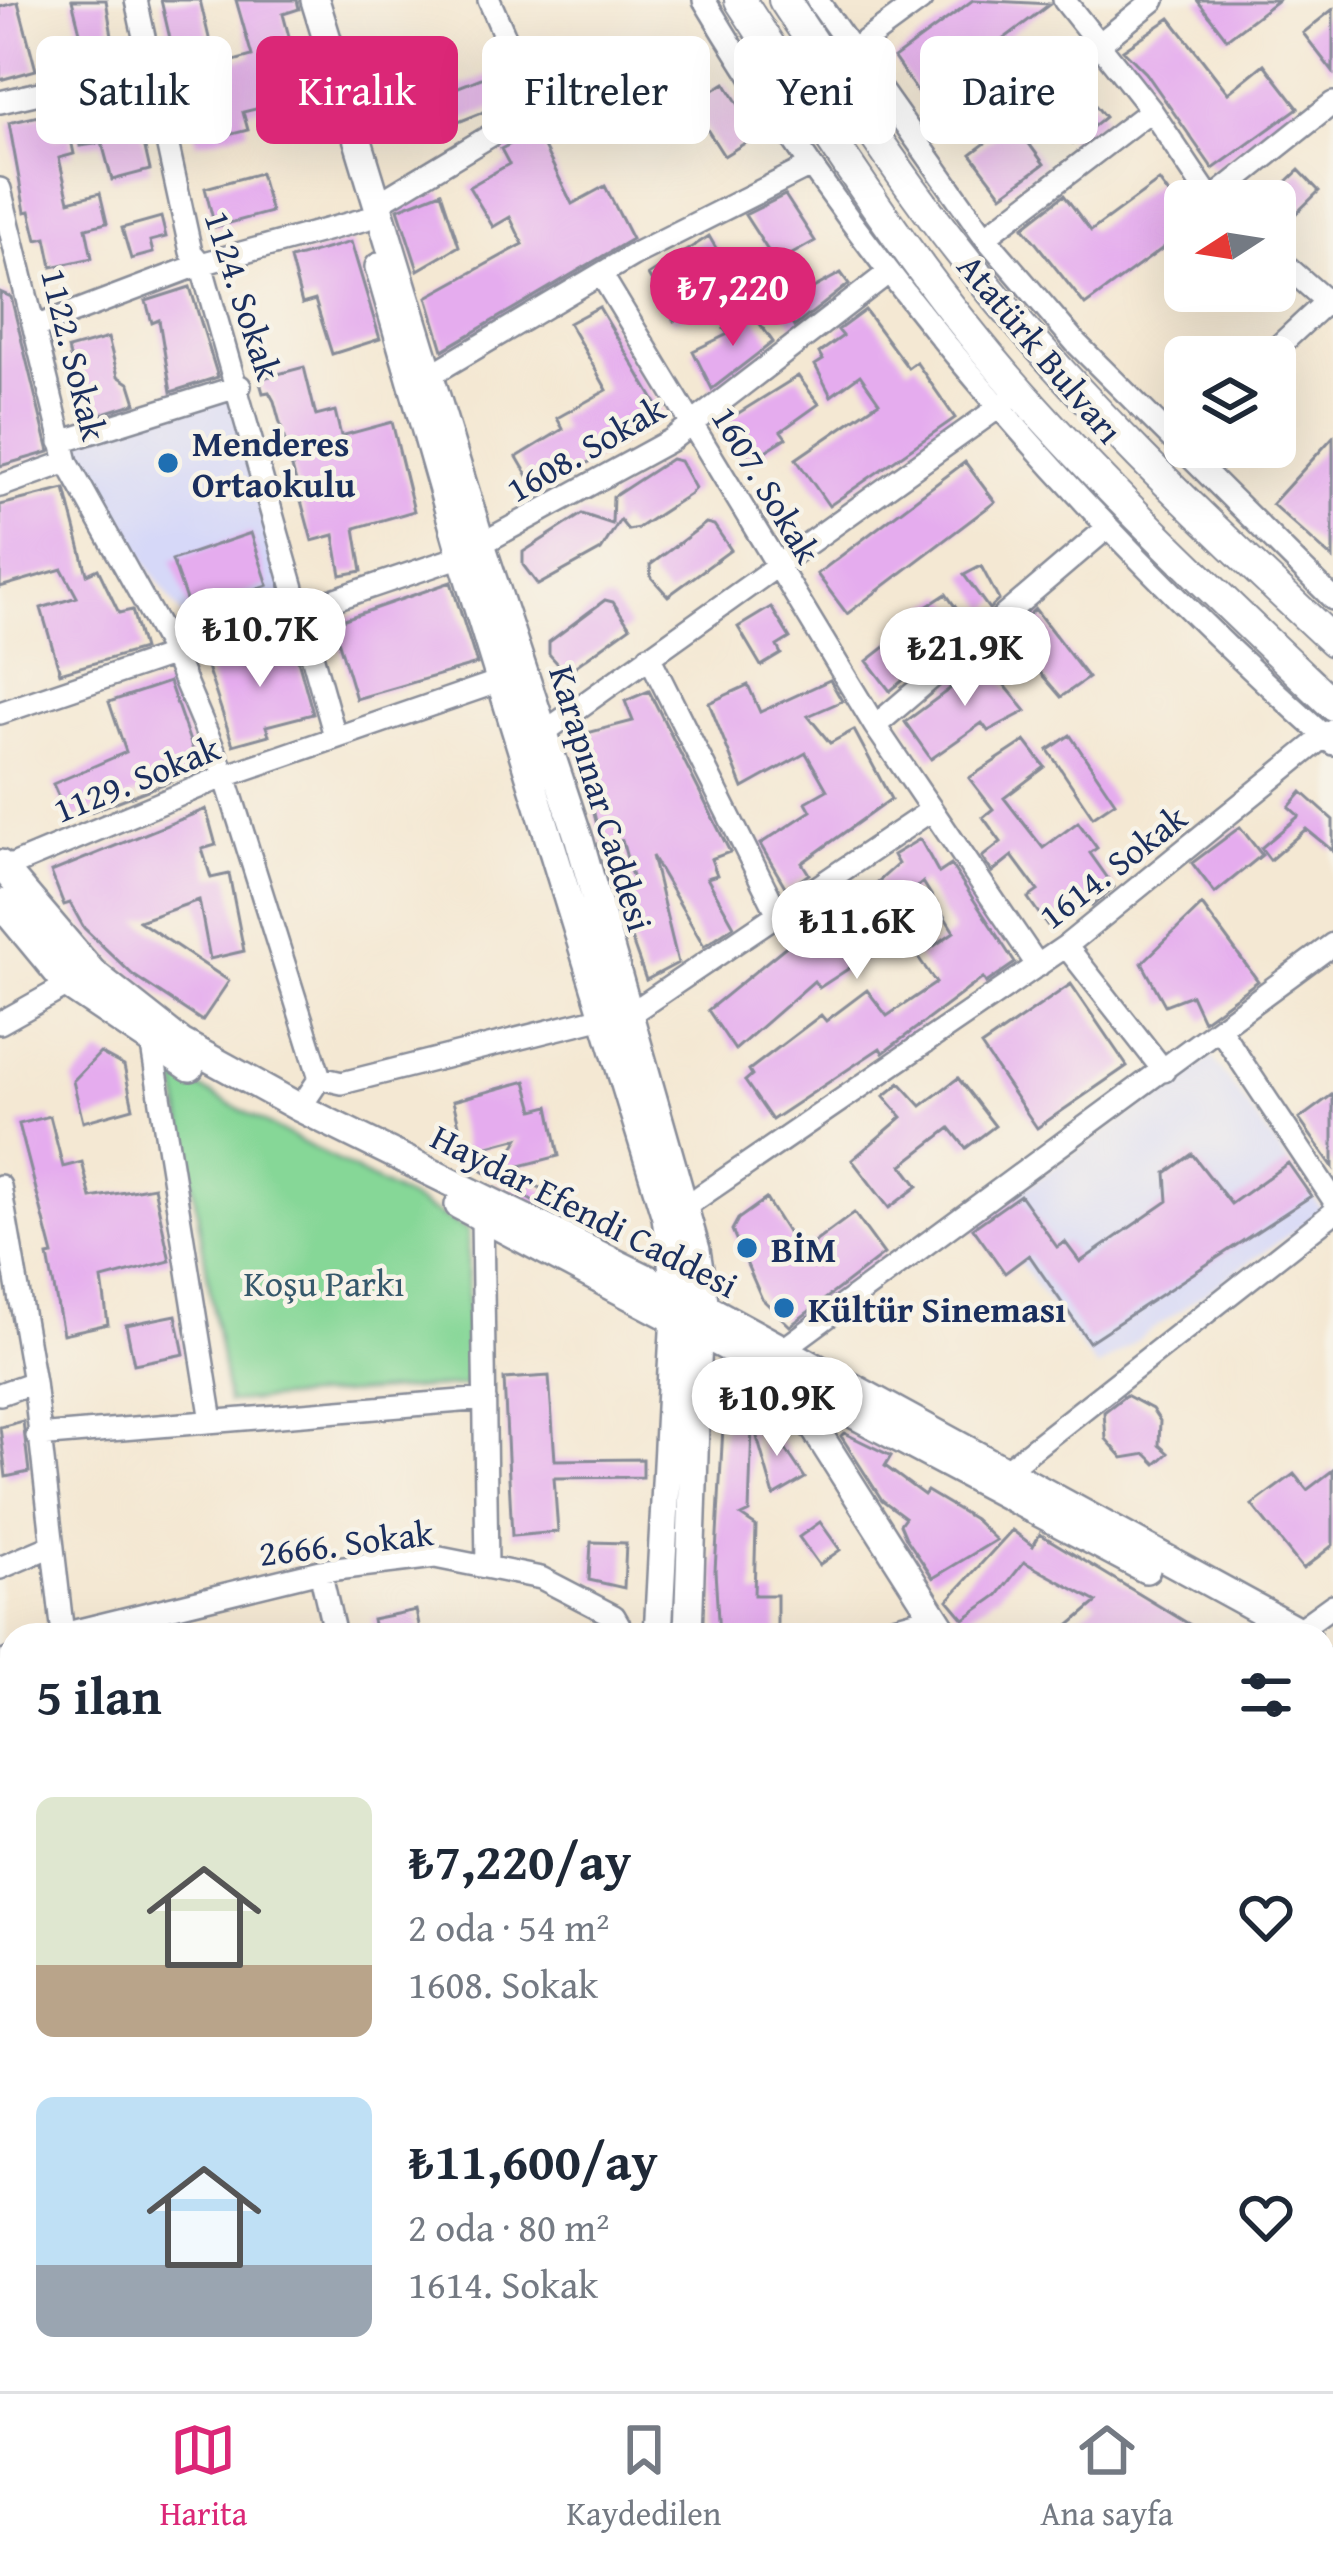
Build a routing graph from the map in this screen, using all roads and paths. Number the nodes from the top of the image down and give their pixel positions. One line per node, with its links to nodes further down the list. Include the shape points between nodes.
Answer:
1 (136, 0): 12 (street, 1124. Sokak)
2 (299, 0): 27 (main road, Karapınar Caddesi)
3 (315, 0): 27 (main road, Karapınar Caddesi)
4 (489, 0): 27 (street, via 543,103)
5 (704, 0): 23 (street)
6 (740, 0): 38 (highway, Atatürk Bulvarı)
7 (784, 0): 49 (highway, Atatürk Bulvarı, via 893,164 1052,362 1174,493)
8 (817, 0): 13 (street)
9 (920, 0): 14 (street)
10 (1064, 0): 15 (street)
11 (1154, 0): 16 (street)
12 (142, 36)
13 (840, 36)
14 (872, 36)
15 (1091, 36)
16 (1098, 45): 20 (street)
17 (36, 94): 18 (street)
18 (0, 102)
19 (1333, 103): 25 (street)
20 (1150, 110): 24 (street); 28 (street)
21 (896, 115): 28 (street)
22 (166, 144): 29 (street, 1124. Sokak, via 191,252)
23 (810, 166): 30 (street); 31 (street)
24 (1198, 180)
25 (1238, 180)
26 (0, 189): 34 (street, 1122. Sokak)
27 (371, 212): 29 (street); 36 (main road, Karapınar Caddesi); 45 (main road, Karapınar Caddesi)
28 (985, 237): 39 (street, via 1076,343)
29 (201, 264): 34 (street); 37 (street, 1124. Sokak)
30 (889, 273): 38 (street); 40 (street, 1608. Sokak)
31 (601, 274): 36 (street); 40 (street, 1607. Sokak)
32 (1296, 274): 33 (street)
33 (1330, 304): 35 (street)
34 (35, 327): 41 (street, 1122. Sokak)
35 (1292, 336)
36 (432, 374): 45 (main road, Karapınar Caddesi)
37 (240, 386): 41 (street); 48 (street, 1124. Sokak)
38 (1010, 400): 44 (street); 46 (street); 53 (highway, Atatürk Bulvarı)
39 (1164, 424)
40 (693, 425): 45 (street, 1608. Sokak); 46 (street, 1607. Sokak)
41 (64, 452): 43 (street); 50 (street, 1122. Sokak)
42 (1208, 468): 47 (street)
43 (0, 486)
44 (1107, 527): 55 (street); 58 (street)
45 (471, 550): 48 (street, 1608. Sokak); 52 (main road, Karapınar Caddesi); 56 (main road, Karapınar Caddesi)
46 (778, 564): 51 (street); 55 (street, 1607. Sokak)
47 (1333, 599)
48 (302, 608): 50 (street, 1608. Sokak); 57 (street, 1124. Sokak)
49 (1333, 641)
50 (173, 653): 54 (street, 1608. Sokak); 59 (street, 1122. Sokak)
51 (649, 656): 56 (street); 63 (street)
52 (500, 681): 57 (street, 1129. Sokak); 68 (main road, Karapınar Caddesi)
53 (1333, 705)
54 (0, 713)
55 (874, 726): 60 (street, 1607. Sokak)
56 (546, 731): 68 (main road, Karapınar Caddesi)
57 (334, 736): 59 (street, 1129. Sokak)
58 (1330, 737): 65 (street, 1614. Sokak)
59 (225, 776): 61 (street, 1129. Sokak); 73 (street, 1122. Sokak)
60 (930, 812): 63 (street); 66 (street, 1607. Sokak)
61 (2, 866): 74 (main road, Haydar Efendi Caddesi, via 92,973 182,1043)
62 (0, 903): 67 (main road, Haydar Efendi Caddesi)
63 (778, 914): 68 (street)
64 (1333, 944): 70 (street)
65 (1066, 946): 66 (street, 1614. Sokak); 72 (street)
66 (1038, 966): 77 (street, 1614. Sokak)
67 (68, 985): 69 (street); 71 (main road, Haydar Efendi Caddesi)
68 (617, 1016): 73 (street, via 342,1083); 77 (main road, Karapınar Caddesi); 81 (main road, Karapınar Caddesi, via 666,1217)
69 (0, 1023)
70 (1219, 1028): 72 (street); 76 (street)
71 (152, 1046): 79 (main road, Haydar Efendi Caddesi); 87 (street)
72 (1164, 1072): 83 (street)
73 (320, 1078): 74 (street)
74 (300, 1108): 81 (main road, Haydar Efendi Caddesi)
75 (0, 1186): 80 (street)
76 (1333, 1199)
77 (686, 1206): 82 (main road, Karapınar Caddesi)
78 (1333, 1213): 89 (street)
79 (482, 1217): 81 (main road, Haydar Efendi Caddesi); 86 (street)
80 (3, 1220): 84 (street)
81 (673, 1307): 82 (main road, Haydar Efendi Caddesi); 99 (main road, Karapınar Caddesi)
82 (702, 1321): 83 (main road, Haydar Efendi Caddesi); 100 (main road, Karapınar Caddesi)
83 (781, 1364): 89 (main road, Haydar Efendi Caddesi); 101 (main road); 102 (main road, Haydar Efendi Caddesi)
84 (34, 1382): 85 (street); 88 (street)
85 (0, 1394)
86 (485, 1399): 87 (street); 91 (street)
87 (212, 1421): 88 (street)
88 (38, 1436): 90 (street)
89 (1006, 1470): 103 (main road, Haydar Efendi Caddesi)
90 (49, 1547): 92 (street); 95 (street)
91 (487, 1567): 93 (street, 2666. Sokak, via 435,1557); 98 (street, 2666. Sokak, via 541,1578)
92 (0, 1568)
93 (320, 1571): 96 (street, 2666. Sokak); 97 (street)
94 (1333, 1605): 104 (street)
95 (60, 1623)
96 (107, 1623)
97 (332, 1623)
98 (618, 1623)
99 (659, 1623)
100 (689, 1623)
101 (938, 1623)
102 (1270, 1623)
103 (1272, 1623)
104 (1307, 1623)

